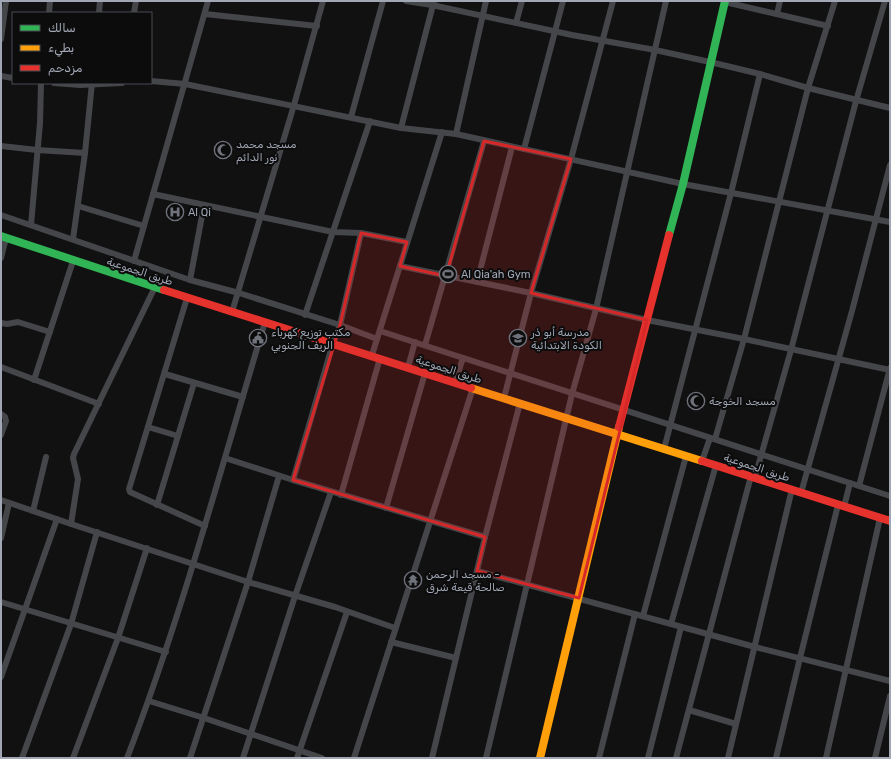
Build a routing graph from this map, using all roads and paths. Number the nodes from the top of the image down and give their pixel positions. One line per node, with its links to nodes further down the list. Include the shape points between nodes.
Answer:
1 (6, 1): 29 (street)
2 (50, 1): 19 (street)
3 (100, 1): 20 (street)
4 (136, 1): 21 (street)
5 (208, 1): 22 (street)
6 (323, 1): 26 (street)
7 (383, 1): 44 (street)
8 (406, 1): 18 (street)
9 (486, 1): 24 (street)
10 (522, 1): 25 (street)
11 (563, 1): 28 (street)
12 (613, 1): 30 (street)
13 (666, 1): 31 (street)
14 (725, 1): 23 (street); 32 (main road)
15 (780, 1): 23 (street)
16 (835, 1): 27 (street)
17 (885, 1): 41 (street)
18 (433, 3): 24 (street); 46 (street)
19 (48, 12)
20 (99, 12)
21 (134, 12)
22 (205, 14): 26 (street); 39 (street)
23 (777, 14): 27 (street)
24 (482, 16): 25 (street); 48 (street)
25 (516, 24): 28 (street)
26 (317, 26): 42 (street)
27 (828, 26): 40 (street)
28 (555, 31): 30 (street); 52 (street)
29 (1, 39)
30 (602, 40): 31 (street); 55 (street)
31 (655, 50): 32 (street); 57 (street)
32 (710, 62): 33 (street); 58 (main road)
33 (760, 74): 40 (street); 59 (street)
34 (1, 76): 35 (street)
35 (12, 78)
36 (152, 81): 39 (street)
37 (41, 84): 53 (street)
38 (92, 84): 54 (street)
39 (185, 84): 42 (street); 60 (street)
40 (808, 88): 41 (street); 61 (street)
41 (856, 101): 43 (street); 64 (street)
42 (294, 105): 44 (street); 66 (street)
43 (890, 108)
44 (352, 117): 45 (street)
45 (370, 121): 46 (street); 71 (street)
46 (401, 128): 47 (street)
47 (442, 132): 48 (street); 75 (street)
48 (456, 134): 49 (street)
49 (484, 141): 51 (street); 80 (street)
50 (1, 146): 53 (street)
51 (512, 147): 52 (street); 82 (street)
52 (524, 149): 55 (street)
53 (37, 150): 54 (street); 69 (street)
54 (85, 153): 63 (street)
55 (571, 160): 57 (street); 85 (street)
56 (890, 166): 67 (street)
57 (627, 171): 58 (street); 87 (street)
58 (683, 184): 59 (street); 90 (main road)
59 (731, 193): 61 (street); 94 (street)
60 (153, 194): 62 (street); 70 (street)
61 (778, 202): 64 (street); 98 (street)
62 (204, 204): 66 (street); 81 (street)
63 (78, 206): 70 (street); 74 (street)
64 (827, 210): 67 (street); 102 (street)
65 (1, 215): 69 (street)
66 (261, 217): 71 (street); 84 (street)
67 (876, 219): 68 (street); 105 (street)
68 (890, 222)
69 (31, 225): 74 (street)
70 (144, 226): 78 (street)
71 (333, 232): 72 (street); 89 (street)
72 (361, 233): 75 (street); 93 (street)
73 (4, 237): 76 (street); 77 (main road, طريق الجموعية)
74 (73, 239): 78 (street)
75 (407, 242): 79 (street)
76 (1, 258)
77 (73, 261): 83 (main road, طريق الجموعية); 96 (street)
78 (134, 261): 81 (street)
79 (400, 266): 80 (street); 95 (street)
80 (446, 276): 82 (street); 101 (street)
81 (190, 280): 84 (street)
82 (477, 282): 85 (street)
83 (155, 287): 86 (main road, طريق الجموعية); 120 (street)
84 (238, 293): 88 (street); 89 (street)
85 (531, 294): 87 (street); 110 (street)
86 (187, 298): 88 (main road, طريق الجموعية); 111 (street)
87 (596, 309): 90 (street); 116 (street)
88 (232, 312): 91 (main road, طريق الجموعية)
89 (305, 315): 93 (street)
90 (647, 320): 94 (street); 121 (main road)
91 (265, 322): 99 (main road, طريق الجموعية); 117 (street)
92 (1, 323): 96 (street, via 18,322)
93 (340, 325): 97 (street); 99 (street)
94 (695, 330): 98 (street); 124 (street)
95 (380, 331): 97 (street); 100 (street)
96 (50, 332): 112 (street)
97 (377, 339): 103 (street)
98 (744, 339): 102 (street); 129 (street)
99 (333, 342): 103 (main road, طريق الجموعية); 140 (street)
100 (415, 342): 101 (street); 107 (street)
101 (425, 346): 104 (street)
102 (791, 350): 105 (street); 131 (street)
103 (376, 356): 107 (main road, طريق الجموعية); 146 (street)
104 (463, 358): 110 (street); 113 (street)
105 (838, 359): 108 (street); 137 (street)
106 (1, 367): 112 (street)
107 (408, 367): 109 (main road, طريق الجموعية)
108 (890, 369): 142 (street)
109 (426, 373): 113 (main road, طريق الجموعية); 152 (street)
110 (511, 373): 116 (street); 118 (street)
111 (165, 374): 114 (street); 125 (street)
112 (34, 380): 120 (street)
113 (455, 382): 115 (main road, طريق الجموعية)
114 (194, 383): 117 (street); 128 (street)
115 (473, 388): 118 (main road, طريق الجموعية); 156 (street)
116 (572, 394): 121 (street); 123 (street)
117 (243, 397): 134 (street)
118 (504, 398): 119 (main road, طريق الجموعية)
119 (520, 403): 123 (main road, طريق الجموعية); 161 (street)
120 (99, 404): 158 (street, via 73,458 77,484)
121 (623, 410): 124 (street); 126 (main road)
122 (1, 414): 127 (street, via 6,417)
123 (567, 418): 126 (main road, طريق الجموعية); 167 (street)
124 (669, 425): 129 (street); 130 (street)
125 (148, 427): 128 (street); 150 (street, via 129,489 130,492)
126 (617, 434): 130 (main road, طريق الجموعية); 169 (main road)
127 (1, 435)
128 (178, 436): 150 (street)
129 (712, 438): 131 (street); 135 (street)
130 (664, 449): 132 (main road, طريق الجموعية)
131 (762, 455): 137 (street); 139 (street)
132 (686, 456): 135 (main road, طريق الجموعية); 174 (street)
133 (46, 457): 153 (street)
134 (225, 458): 138 (street); 159 (street)
135 (702, 461): 136 (main road, طريق الجموعية)
136 (716, 465): 139 (main road, طريق الجموعية); 176 (street)
137 (807, 469): 141 (street); 145 (street)
138 (280, 476): 140 (street); 166 (street)
139 (753, 476): 143 (main road, طريق الجموعية); 179 (street)
140 (293, 480): 144 (street)
141 (850, 483): 142 (street); 151 (street)
142 (859, 486): 147 (street)
143 (792, 489): 145 (main road, طريق الجموعية); 182 (street)
144 (331, 492): 146 (street); 168 (street)
145 (801, 492): 151 (main road, طريق الجموعية)
146 (341, 495): 152 (street)
147 (890, 496)
148 (1, 500): 149 (street)
149 (9, 502): 153 (street); 162 (street)
150 (157, 505): 159 (street)
151 (841, 506): 154 (main road, طريق الجموعية); 185 (street)
152 (386, 508): 156 (street)
153 (33, 511): 155 (street)
154 (880, 518): 157 (main road, طريق الجموعية); 186 (street)
155 (57, 519): 158 (street); 171 (street)
156 (430, 521): 161 (street); 178 (street)
157 (890, 521)
158 (71, 524): 160 (street)
159 (205, 526): 164 (street)
160 (97, 532): 163 (street); 175 (street)
161 (485, 537): 165 (street)
162 (1, 538)
163 (147, 548): 164 (street); 180 (street)
164 (194, 563): 166 (street); 183 (street)
165 (477, 571): 167 (street); 184 (street)
166 (248, 582): 168 (street); 192 (street)
167 (528, 585): 169 (street); 205 (street)
168 (295, 596): 172 (street); 194 (street)
169 (578, 598): 173 (street); 206 (main road)
170 (1, 602): 171 (street)
171 (25, 610): 175 (street); 187 (street)
172 (348, 612): 178 (street); 195 (street)
173 (635, 614): 174 (street); 207 (street)
174 (643, 616): 176 (street)
175 (71, 624): 180 (street); 196 (street)
176 (671, 624): 177 (street)
177 (681, 627): 179 (street); 208 (street)
178 (395, 628): 181 (street)
179 (708, 634): 182 (street); 191 (street)
180 (118, 638): 183 (street); 197 (street)
181 (391, 642): 184 (street); 203 (street)
182 (755, 647): 185 (street); 193 (street)
183 (166, 652): 190 (street)
184 (456, 658): 204 (street)
185 (800, 658): 186 (street); 211 (street)
186 (846, 670): 188 (street); 212 (street)
187 (1, 678)
188 (890, 681)
189 (890, 696): 213 (street)
190 (149, 701): 192 (street); 198 (street)
191 (689, 710): 193 (street); 209 (street)
192 (204, 718): 194 (street); 199 (street)
193 (736, 724): 210 (street)
194 (251, 733): 195 (street); 200 (street)
195 (300, 751): 201 (street); 202 (street)
196 (22, 758)
197 (73, 758)
198 (127, 758)
199 (190, 758)
200 (243, 758)
201 (297, 758)
202 (322, 758)
203 (354, 758)
204 (432, 758)
205 (486, 758)
206 (540, 758)
207 (599, 758)
208 (648, 758)
209 (676, 758)
210 (728, 758)
211 (776, 758)
212 (826, 758)
213 (875, 758)

